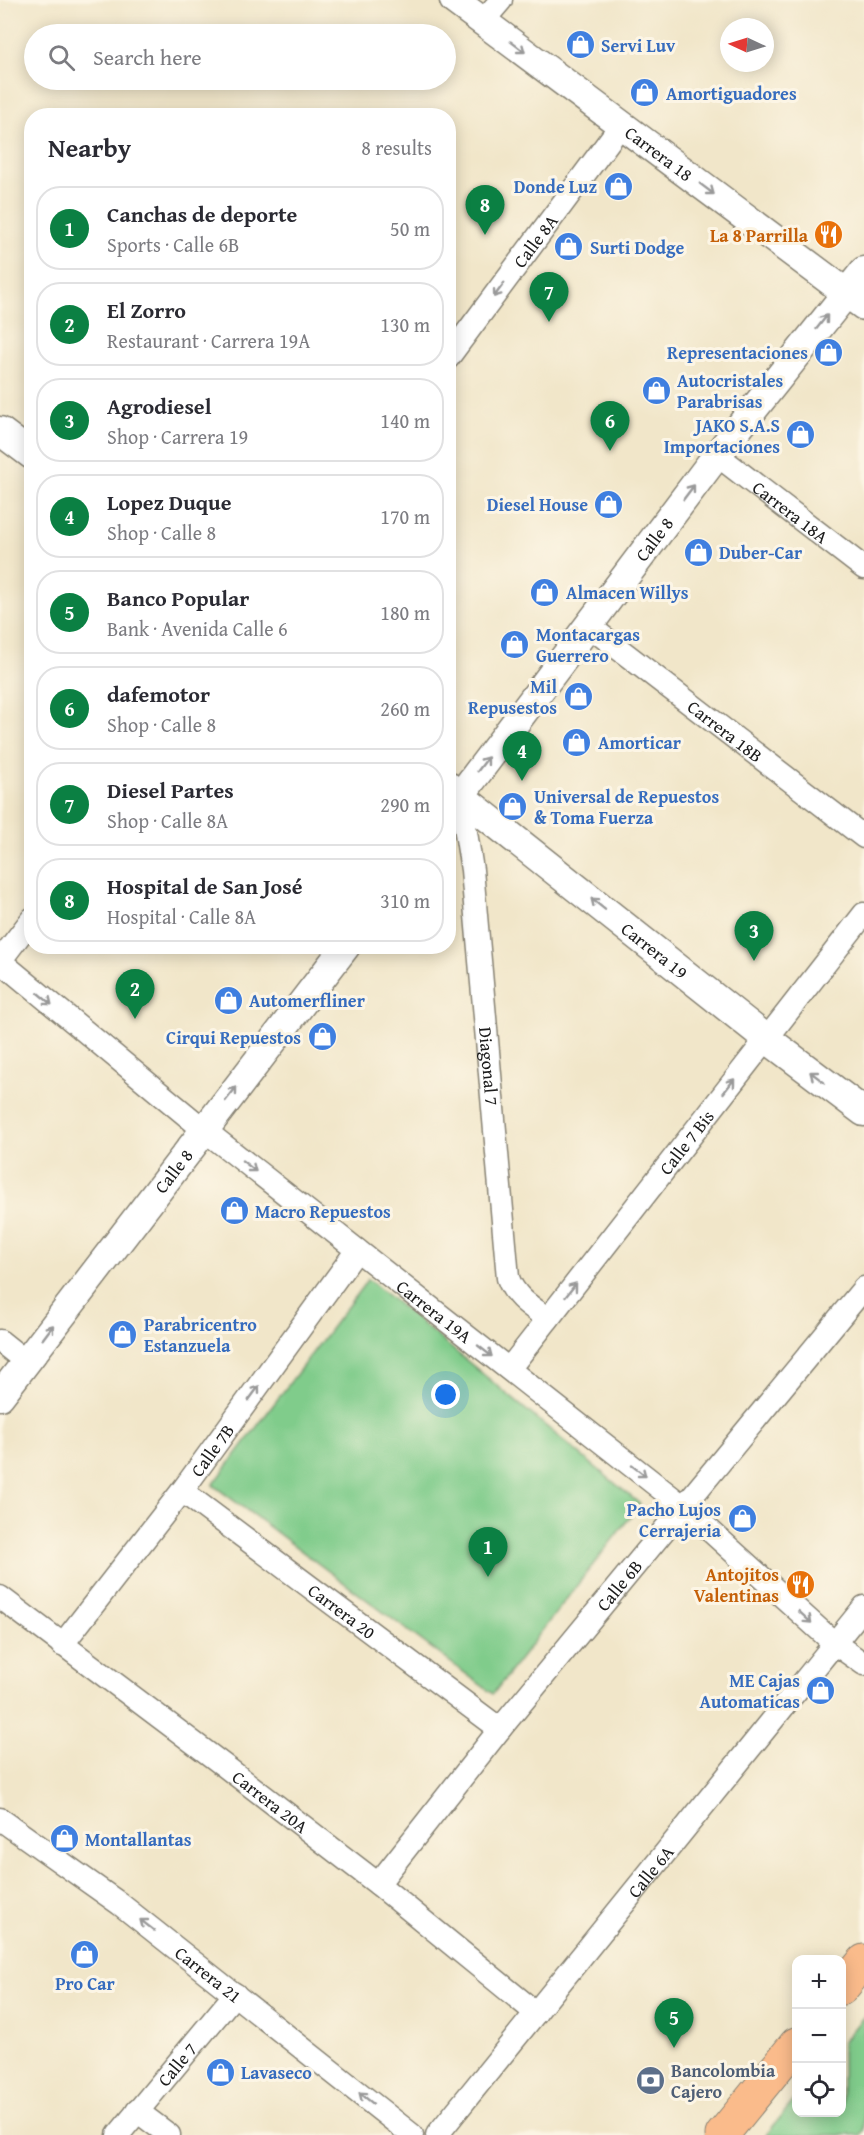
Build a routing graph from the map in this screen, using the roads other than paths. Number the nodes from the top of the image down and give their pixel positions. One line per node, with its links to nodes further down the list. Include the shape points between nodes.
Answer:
1 (454, 0): 2 (street, Carrera 18)
2 (492, 10): 3 (street, Carrera 18, one-way to 3)
3 (621, 125): 5 (street, Carrera 18, one-way to 5); 6 (street, Calle 8A, one-way to 6)
4 (864, 271): 5 (street, Calle 8)
5 (855, 299): 7 (street, Calle 8, one-way to 5)
6 (456, 347)
7 (717, 455): 8 (street, Carrera 18A); 9 (street, Calle 8, one-way to 7)
8 (864, 568)
9 (589, 626): 10 (street, Calle 8, one-way to 9); 13 (street, Carrera 18B)
10 (456, 792)
11 (456, 800): 18 (street, Carrera 19, one-way to 11)
12 (456, 812): 23 (street, Diagonal 7, via 472,870 508,1278 512,1290)
13 (864, 837)
14 (864, 914): 18 (street, Calle 7 Bis)
15 (24, 930): 17 (street)
16 (340, 954): 20 (street, Calle 8, one-way to 16)
17 (0, 961): 20 (street, Carrera 19A, one-way to 20)
18 (767, 1039): 19 (street, Carrera 19, one-way to 18); 23 (street, Calle 7 Bis, one-way to 18)
19 (864, 1112)
20 (203, 1130): 21 (street, Carrera 19A, one-way to 21); 25 (street, Calle 8, one-way to 20)
21 (357, 1250): 26 (street, Carrera 19A, one-way to 26); 28 (street, Calle 7B, one-way to 21)
22 (864, 1288): 29 (street, Calle 6B)
23 (548, 1319): 26 (street, Calle 7 Bis)
24 (0, 1341): 25 (street)
25 (26, 1361): 27 (street, Calle 8)
26 (509, 1369): 29 (street, Carrera 19A, one-way to 29)
27 (0, 1396)
28 (182, 1491): 33 (street, Calle 7B); 35 (street, Carrera 20)
29 (684, 1507): 32 (street, Carrera 19A, one-way to 32); 35 (street, Calle 6B)
30 (0, 1597): 33 (street, Carrera 20A)
31 (864, 1607): 32 (street, Calle 6A)
32 (834, 1643): 34 (street, Carrera 19A); 41 (street, Calle 6A)
33 (62, 1645): 37 (street, Carrera 20A)
34 (864, 1664)
35 (500, 1729): 37 (street, Calle 6B)
36 (0, 1819): 40 (street, Carrera 21, one-way to 36, via 120,1904)
37 (378, 1884): 41 (street, Carrera 20A)
38 (864, 1961): 39 (main road)
39 (846, 1983)
40 (235, 1994): 43 (street, Calle 7); 46 (street, Carrera 21, one-way to 40)
41 (536, 2013): 47 (street, Calle 6A)
42 (792, 2049): 48 (main road)
43 (137, 2111): 44 (street, Calle 7); 45 (street)
44 (118, 2135)
45 (169, 2135)
46 (412, 2135)
47 (437, 2135)
48 (722, 2135)

